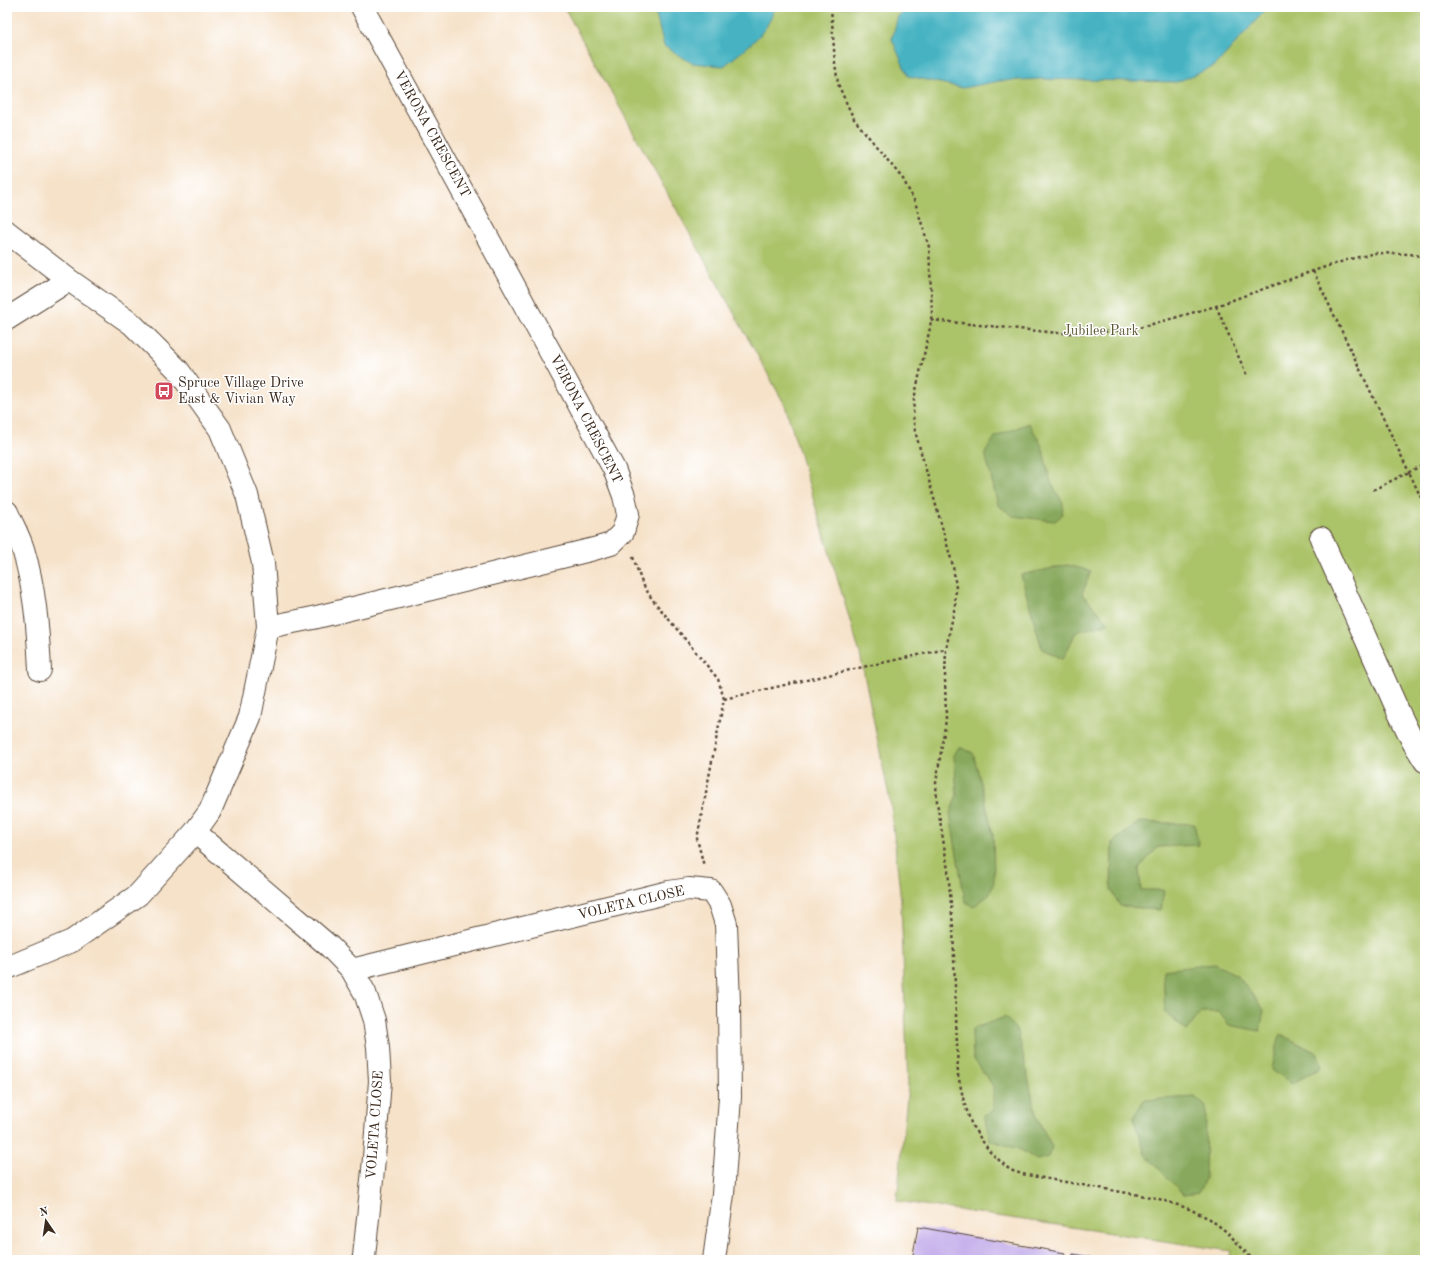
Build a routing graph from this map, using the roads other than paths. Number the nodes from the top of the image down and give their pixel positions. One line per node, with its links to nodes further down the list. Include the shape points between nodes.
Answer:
1 (362, 7): 7 (street, VERONA CRESCENT, via 614,469 628,514 623,532 611,544)
2 (7, 232): 3 (street)
3 (69, 280): 4 (street); 7 (street, via 132,324 178,370 220,429 246,495 263,563)
4 (7, 319)
5 (7, 512): 8 (street, via 22,548 32,588 38,626)
6 (1321, 538): 9 (street, via 1399,714)
7 (268, 627): 10 (street, via 250,717 210,811)
8 (40, 670)
9 (1425, 761)
10 (195, 832): 11 (street, via 138,895 72,941); 12 (street, VOLETA CLOSE, via 330,947)
11 (7, 968)
12 (352, 970): 13 (street, VOLETA CLOSE, via 365,993 374,1020 380,1081); 14 (street, VOLETA CLOSE, via 669,892 689,889 711,892 720,905 726,924 730,1097)
13 (365, 1260)
14 (714, 1260)

